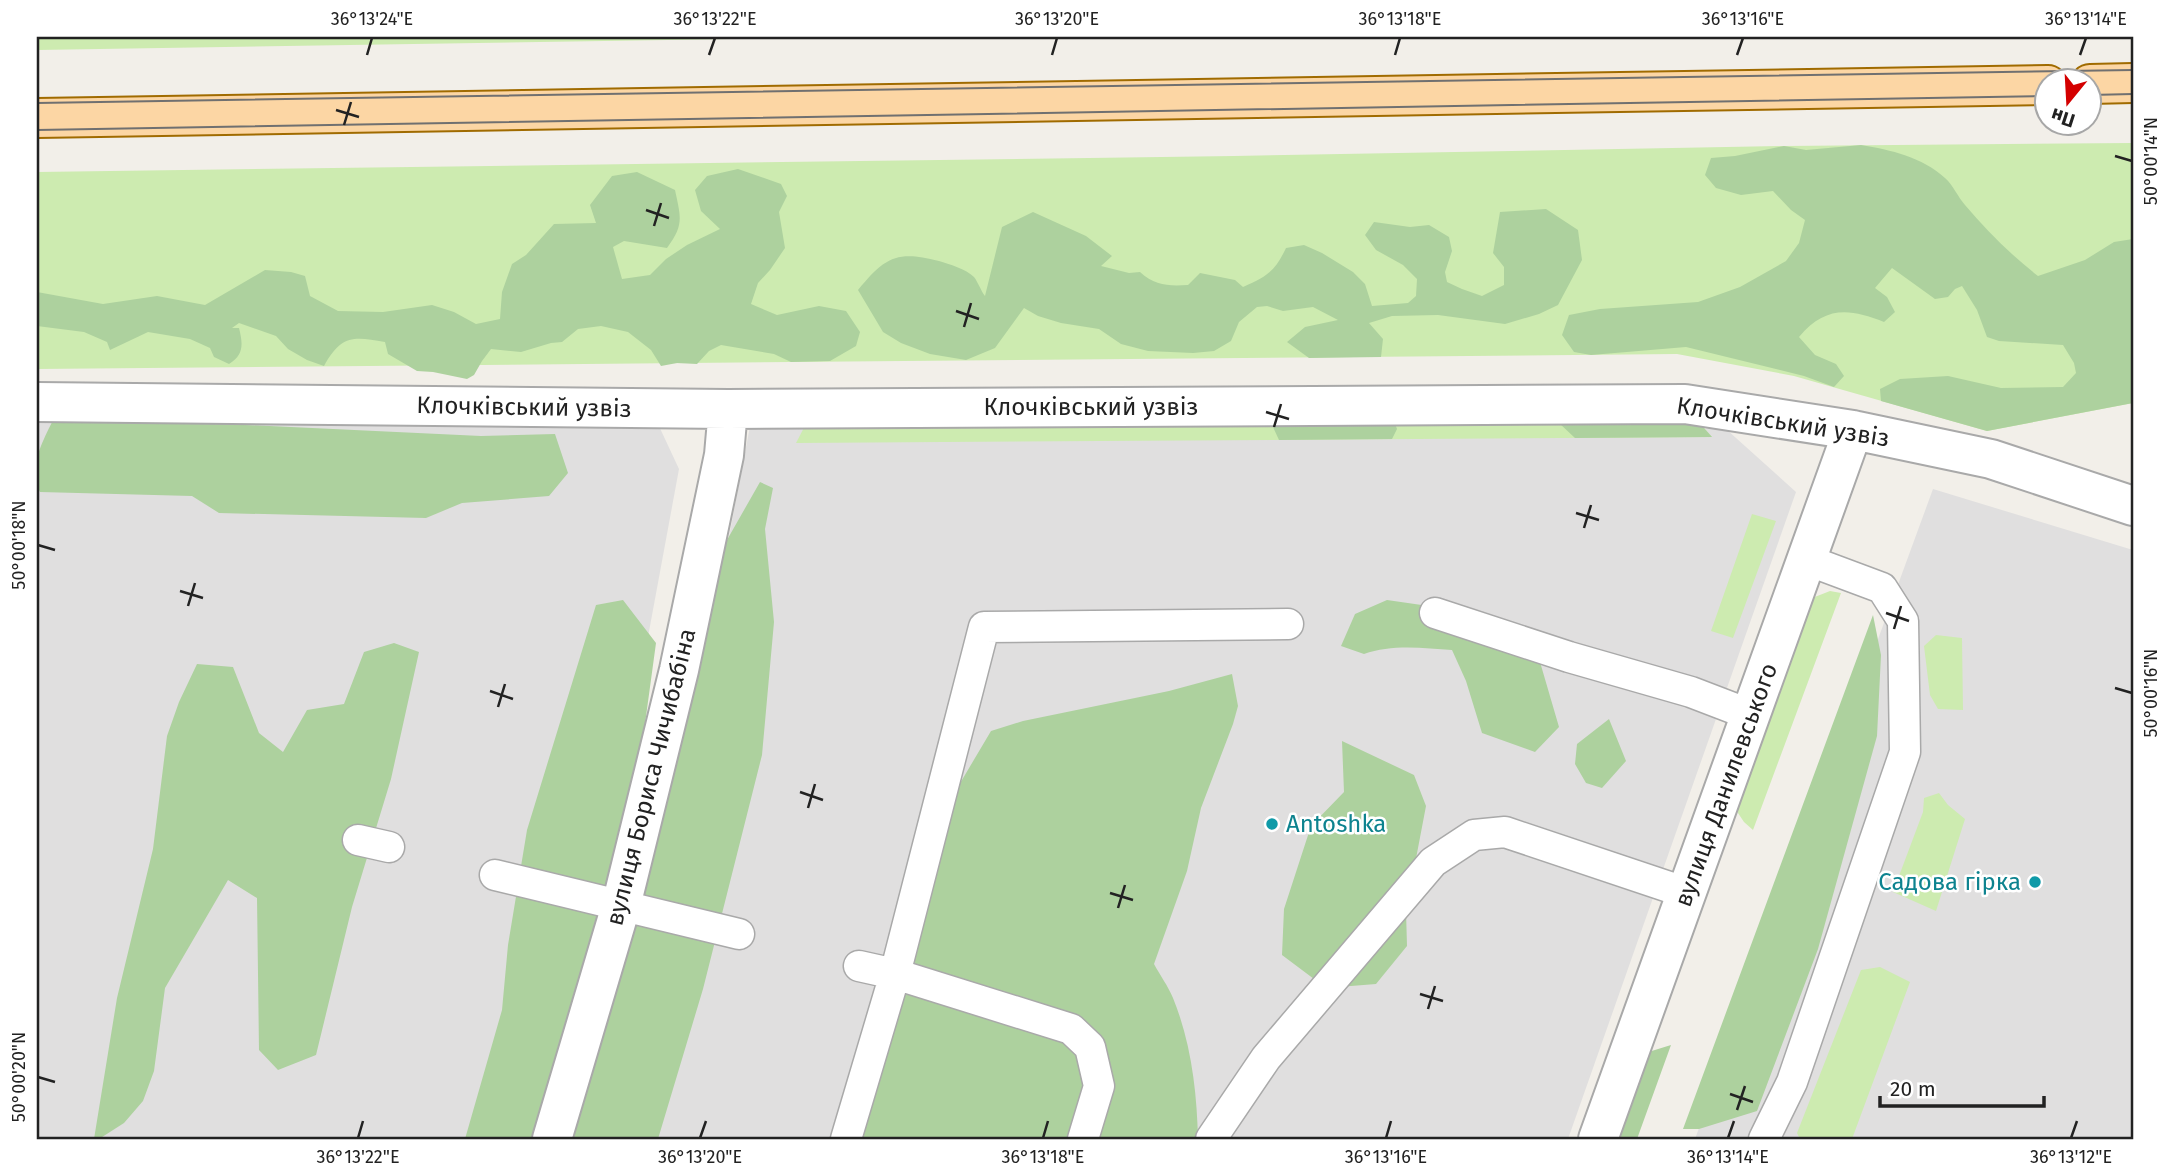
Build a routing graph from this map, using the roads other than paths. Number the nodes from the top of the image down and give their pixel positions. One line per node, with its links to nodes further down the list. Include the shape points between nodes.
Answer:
1 (2133, 83): 2 (main road)
2 (2104, 84)
3 (2034, 85): 4 (main road)
4 (37, 118)
5 (37, 402): 6 (street, Клочківський узвіз)
6 (727, 409): 7 (street, Клочківський узвіз, via 1685,404); 17 (street, вулиця Бориса Чичибабіна, via 724,454 679,670)
7 (1853, 430): 8 (street, Клочківський узвіз, via 1991,459); 9 (street, вулиця Данилевського)
8 (2133, 506)
9 (1807, 560): 12 (street, вулиця Данилевського); 26 (lane, via 1882,588 1903,621 1905,752 1792,1082)
10 (1435, 613): 12 (lane)
11 (1288, 624): 20 (lane, via 984,627)
12 (1751, 715): 16 (street, вулиця Данилевського)
13 (359, 840): 14 (lane)
14 (389, 847)
15 (495, 875): 17 (lane)
16 (1687, 893): 24 (lane, via 1506,832 1474,835 1433,862 1266,1059); 25 (street, вулиця Данилевського)
17 (621, 906): 18 (lane); 21 (street, вулиця Бориса Чичибабіна)
18 (739, 934)
19 (859, 966): 20 (lane)
20 (895, 974): 22 (lane); 23 (lane, via 1071,1029 1090,1047 1099,1086)
21 (552, 1139)
22 (846, 1139)
23 (1083, 1139)
24 (1211, 1139)
25 (1598, 1139)
26 (1764, 1139)

